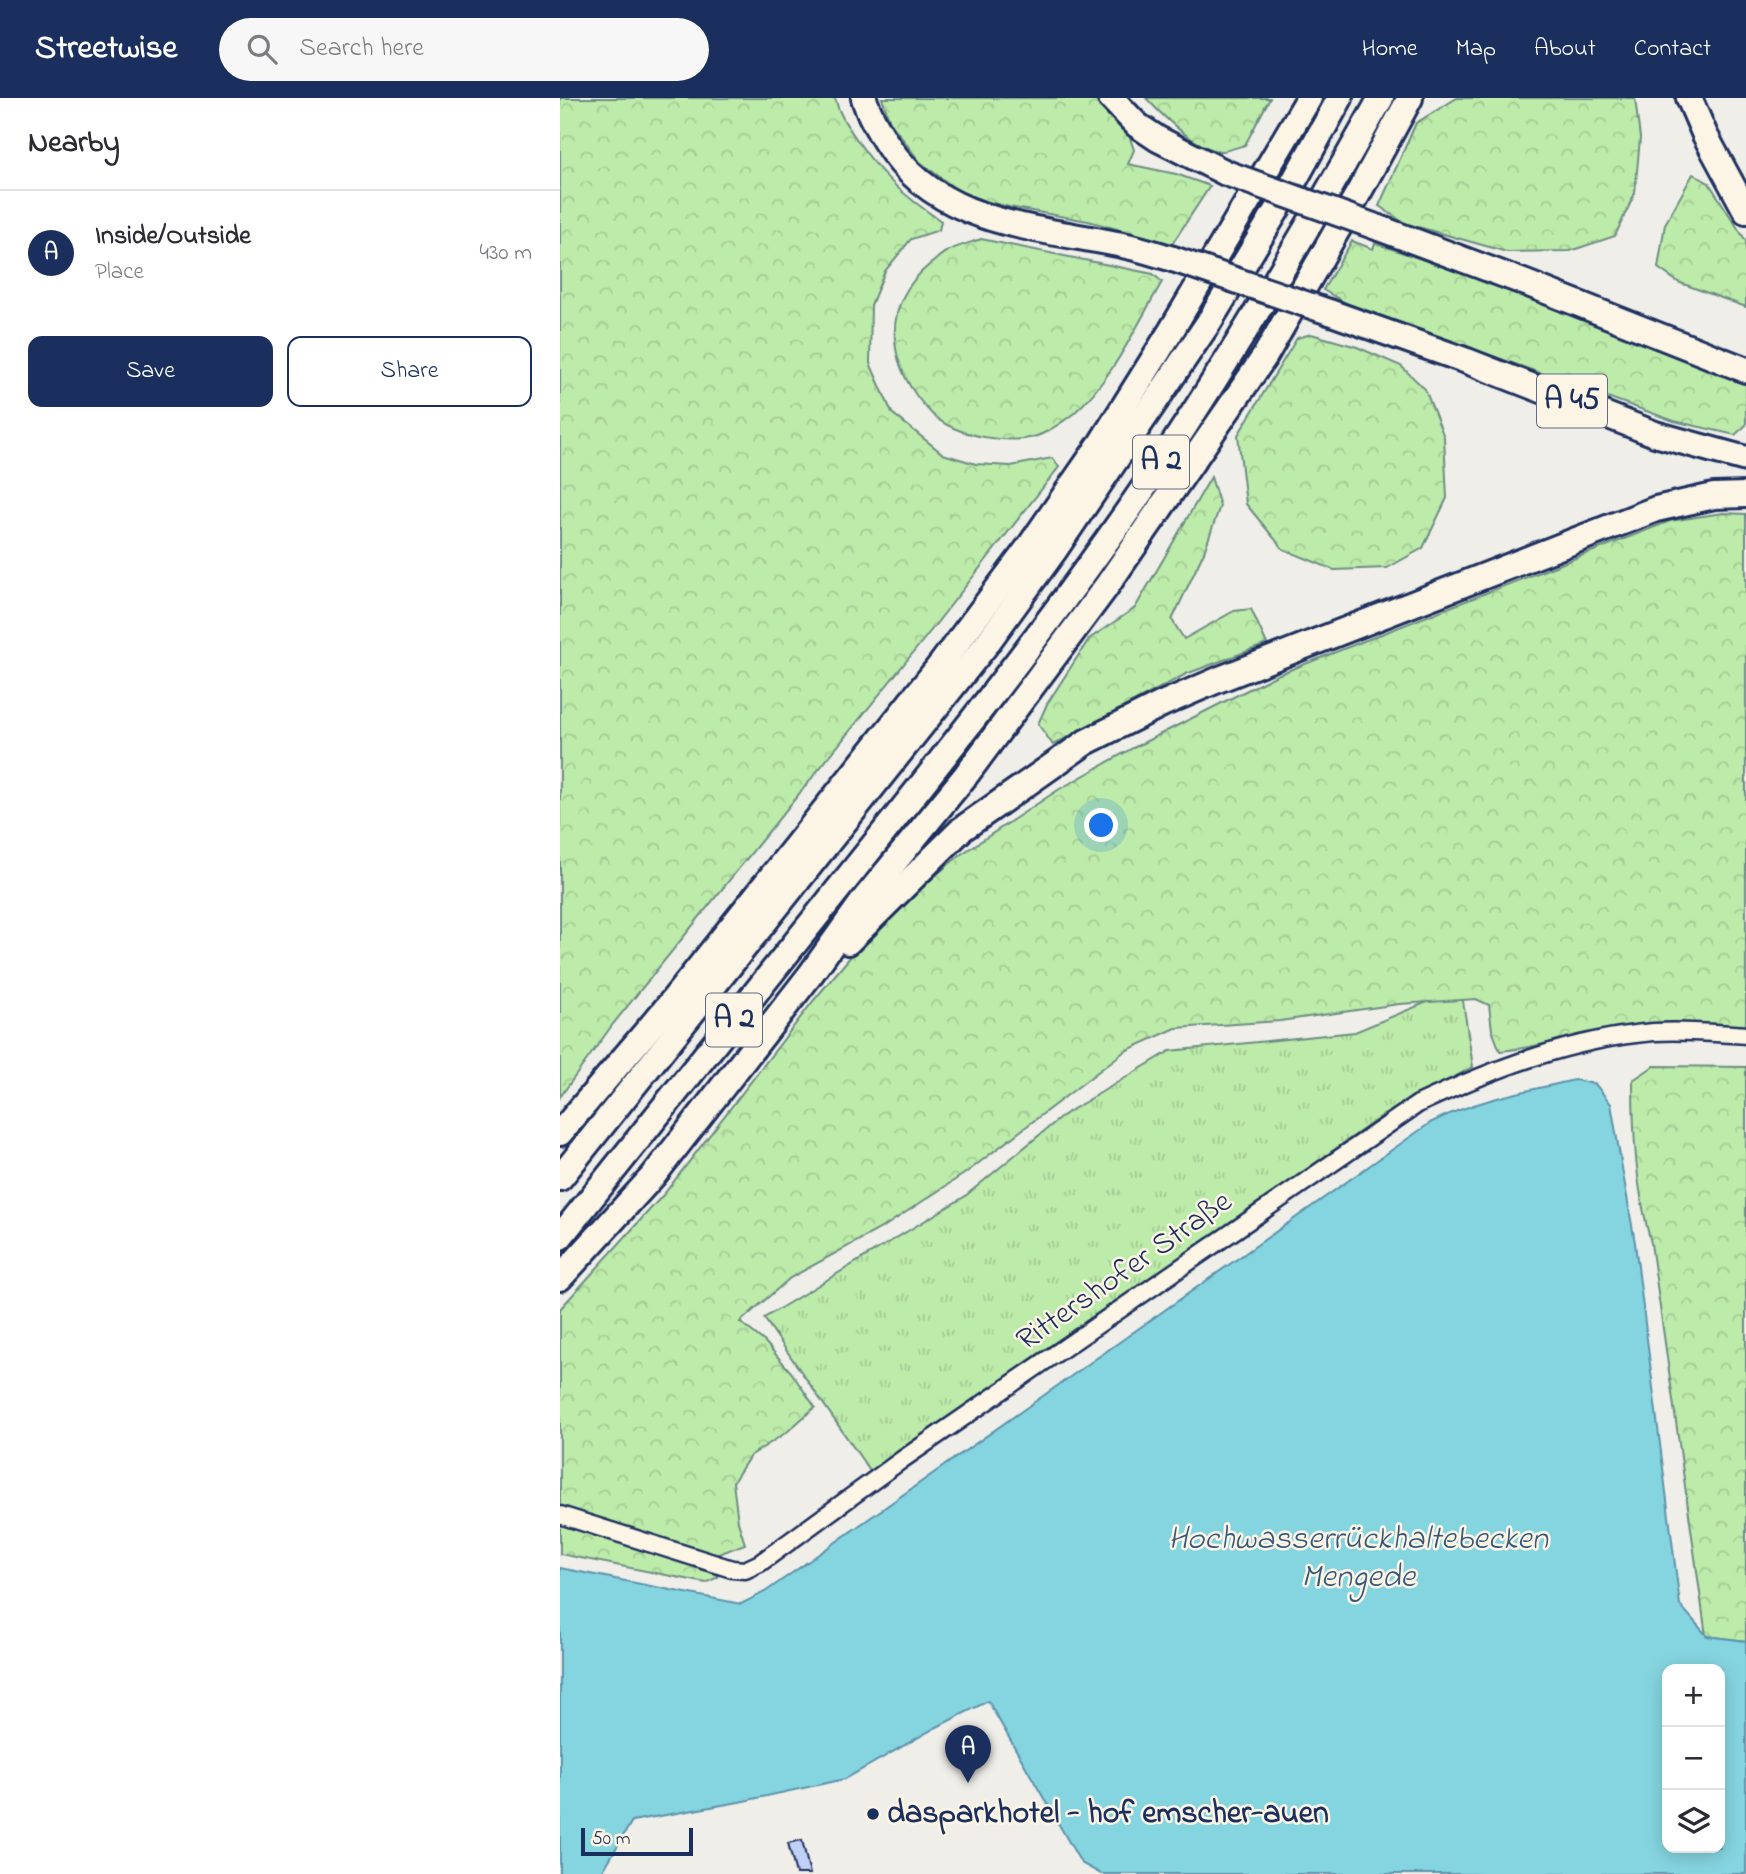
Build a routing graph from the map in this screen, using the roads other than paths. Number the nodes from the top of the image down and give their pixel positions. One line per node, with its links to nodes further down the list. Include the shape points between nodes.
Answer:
1 (864, 98): 12 (highway, A 45, bridge, via 895,158 922,184 980,216 1173,259 1467,360 1655,433)
2 (1111, 98): 11 (highway, bridge, via 1158,139 1226,173 1551,292)
3 (1299, 98): 9 (highway)
4 (1309, 98): 9 (highway)
5 (1340, 98): 17 (highway, A 2, via 1209,322 1054,551 976,657)
6 (1381, 98): 18 (highway, A 2, via 1241,338 1086,570 907,803)
7 (1410, 98): 14 (highway, via 1265,356 1098,598)
8 (1689, 98): 10 (highway)
9 (1267, 170): 16 (highway, via 1101,443 1029,547 669,1005)
10 (1746, 211)
11 (1746, 370)
12 (1746, 459)
13 (1746, 495): 14 (highway, via 1714,496 1656,509 1220,680 1086,742 962,829)
14 (810, 975): 19 (highway, via 654,1175)
15 (1746, 1035): 20 (street, Rittershofer Straße, via 1654,1032 1564,1048 1485,1073 1419,1104 745,1570)
16 (560, 1133)
17 (560, 1178)
18 (560, 1237)
19 (560, 1278)
20 (560, 1515)

